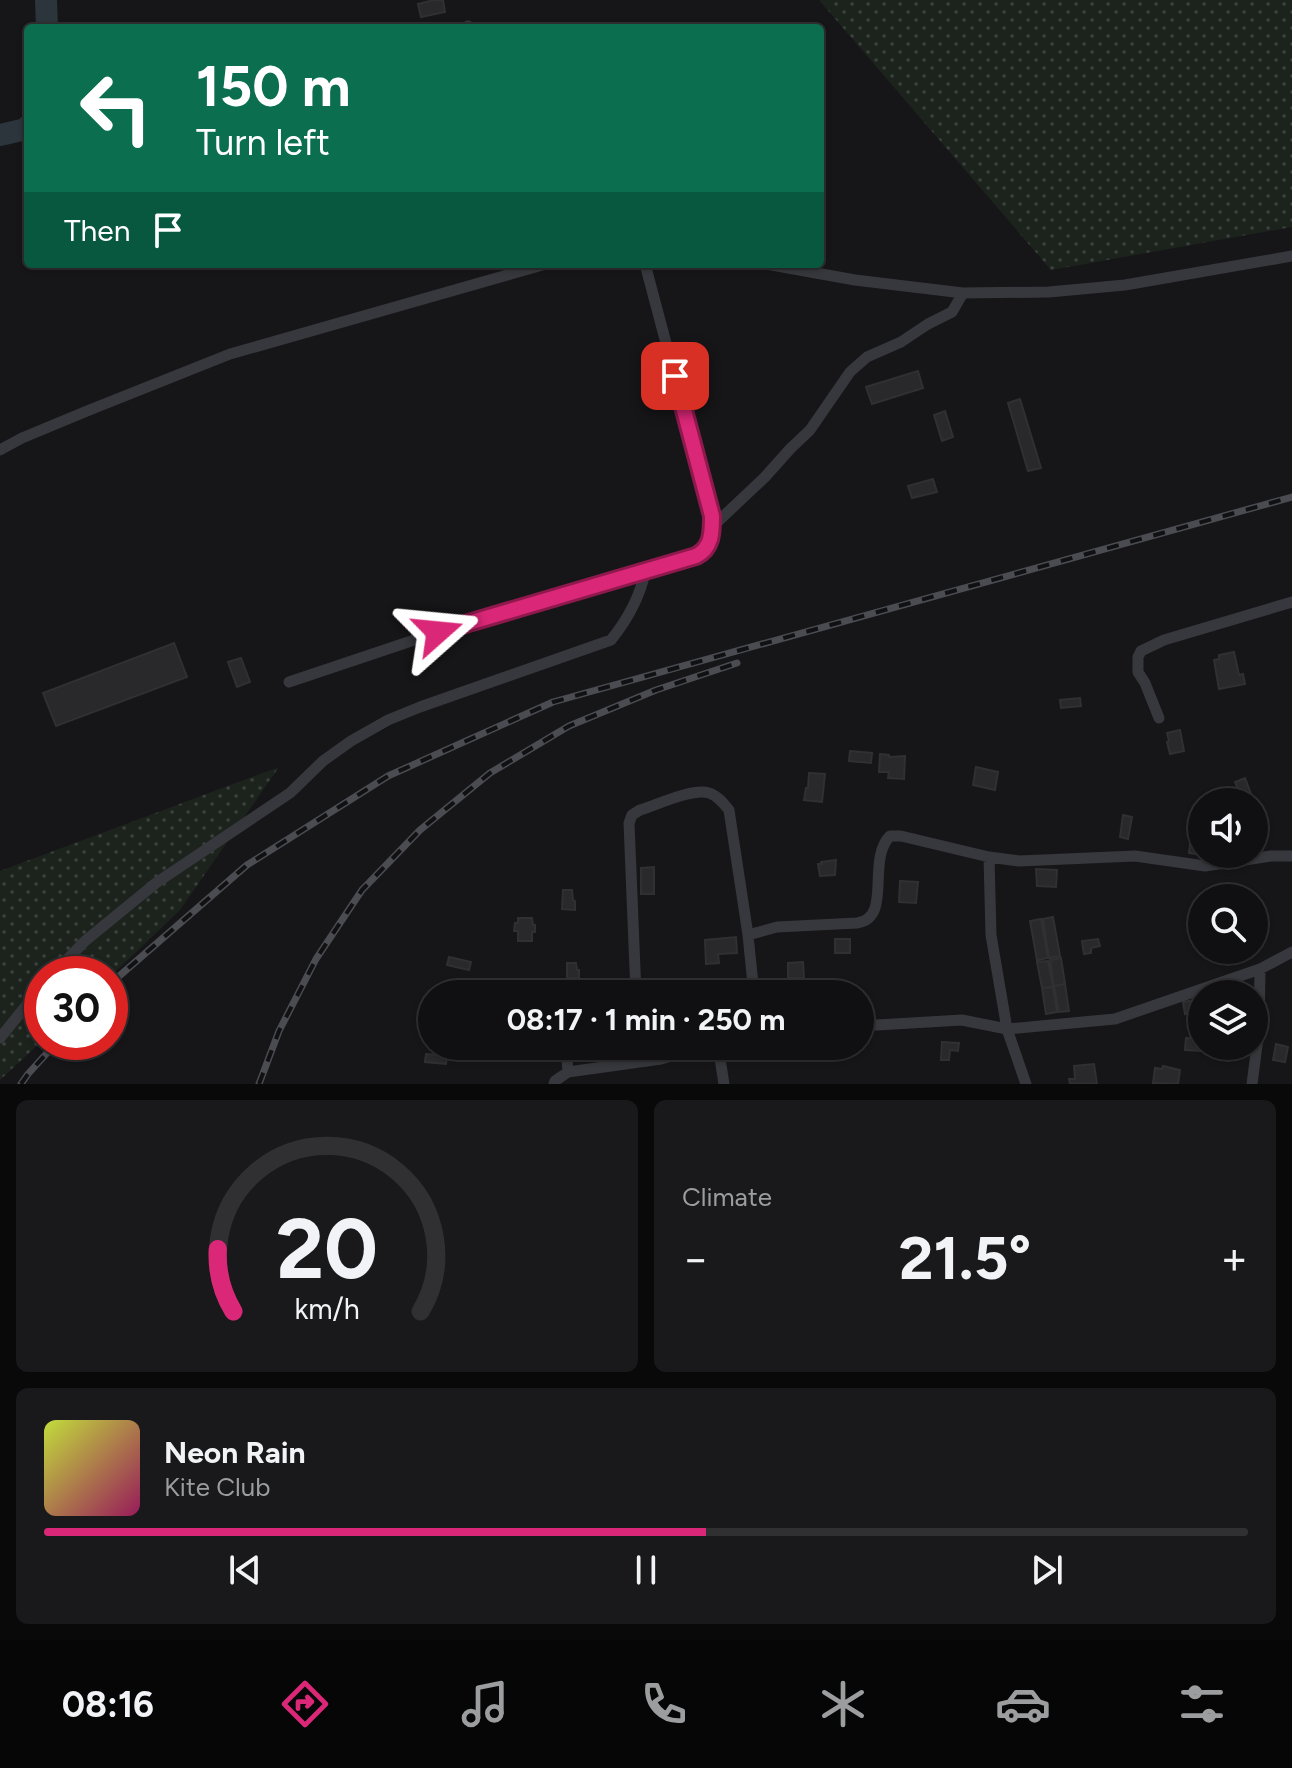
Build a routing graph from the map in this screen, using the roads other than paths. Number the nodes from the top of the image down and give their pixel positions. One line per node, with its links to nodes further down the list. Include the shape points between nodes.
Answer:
1 (1292, 256): 5 (street, via 1125,285)
2 (532, 268): 6 (street, via 230,354)
3 (646, 268): 7 (street)
4 (788, 268): 5 (street)
5 (963, 293): 7 (street, via 952,312 867,357 850,372 810,430)
6 (0, 450)
7 (712, 527): 8 (street, via 704,552)
8 (645, 573): 10 (street, via 468,622); 16 (street, via 640,595 611,640 420,707 351,741 290,793 156,883)
9 (1292, 602): 11 (street, via 1141,651 1138,672)
10 (289, 682)
11 (1159, 718)
12 (1292, 856): 13 (street, via 1205,866 1135,856 1019,861)
13 (989, 857): 14 (street, via 890,836 883,843 877,871 876,908 865,922 777,927); 22 (street, via 991,935)
14 (748, 935): 18 (street, via 729,810 720,799 694,793 640,810 629,823); 19 (street)
15 (1292, 952): 17 (street)
16 (70, 956)
17 (1260, 969): 22 (street, via 1115,1019); 32 (street)
18 (635, 980)
19 (753, 980)
20 (24, 1008): 23 (street)
21 (874, 1025): 22 (street, via 962,1020)
22 (1007, 1029): 31 (street)
23 (0, 1038)
24 (567, 1060): 28 (street)
25 (654, 1060): 27 (street)
26 (720, 1060): 30 (street)
27 (641, 1062): 28 (street)
28 (568, 1072): 29 (street)
29 (554, 1084)
30 (724, 1084)
31 (1026, 1084)
32 (1252, 1084)

